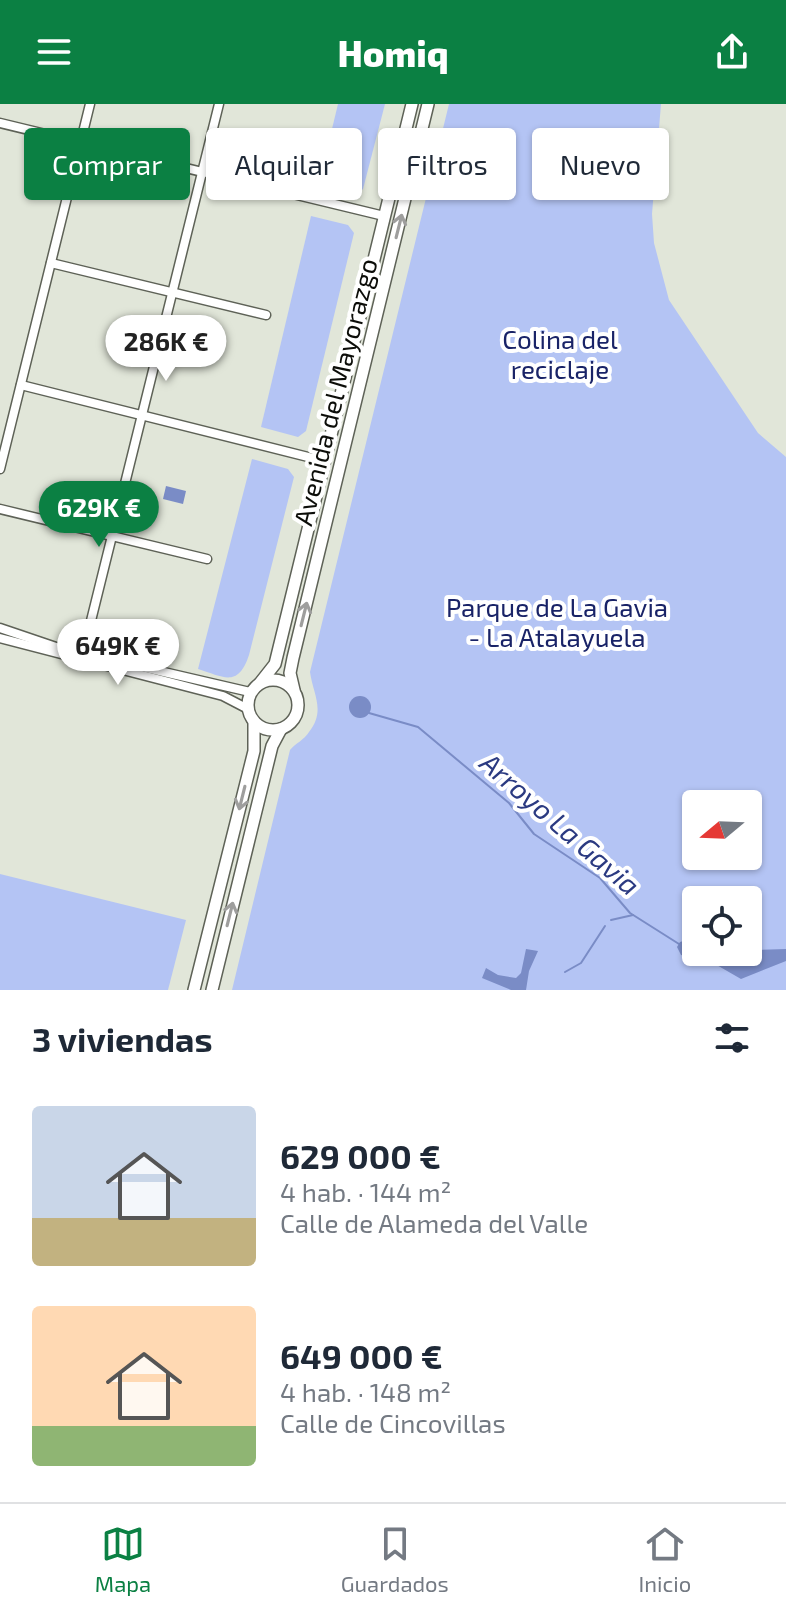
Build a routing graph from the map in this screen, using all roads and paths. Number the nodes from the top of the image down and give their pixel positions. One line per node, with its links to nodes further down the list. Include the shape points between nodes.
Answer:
1 (90, 104): 6 (street)
2 (219, 104): 9 (street)
3 (412, 104): 11 (main road, Avenida del Mayorazgo)
4 (428, 104): 26 (main road, Avenida del Mayorazgo, one-way to 4, via 293,658)
5 (0, 123): 7 (street)
6 (84, 128)
7 (24, 129)
8 (190, 169): 9 (street)
9 (202, 172): 11 (street); 13 (street)
10 (66, 200): 12 (street)
11 (384, 216): 17 (main road, Avenida del Mayorazgo)
12 (51, 263): 13 (street); 15 (street)
13 (172, 292): 14 (street); 16 (street)
14 (266, 315)
15 (21, 385): 16 (street); 18 (street)
16 (142, 415): 17 (street); 20 (street)
17 (324, 461): 25 (main road, Avenida del Mayorazgo, via 275,664)
18 (0, 469)
19 (0, 509): 20 (street)
20 (112, 536): 21 (street); 24 (street)
21 (207, 559)
22 (0, 628): 24 (street)
23 (0, 638): 28 (street, via 223,696)
24 (83, 653): 27 (street)
25 (260, 683): 26 (main road, via 277,679); 27 (main road)
26 (294, 690): 30 (main road, via 298,711)
27 (250, 692): 28 (main road)
28 (248, 709): 29 (main road)
29 (254, 722): 30 (main road); 31 (main road, one-way to 31, via 254,751)
30 (281, 729): 32 (main road, one-way to 30, via 272,746)
31 (194, 990)
32 (212, 990)

